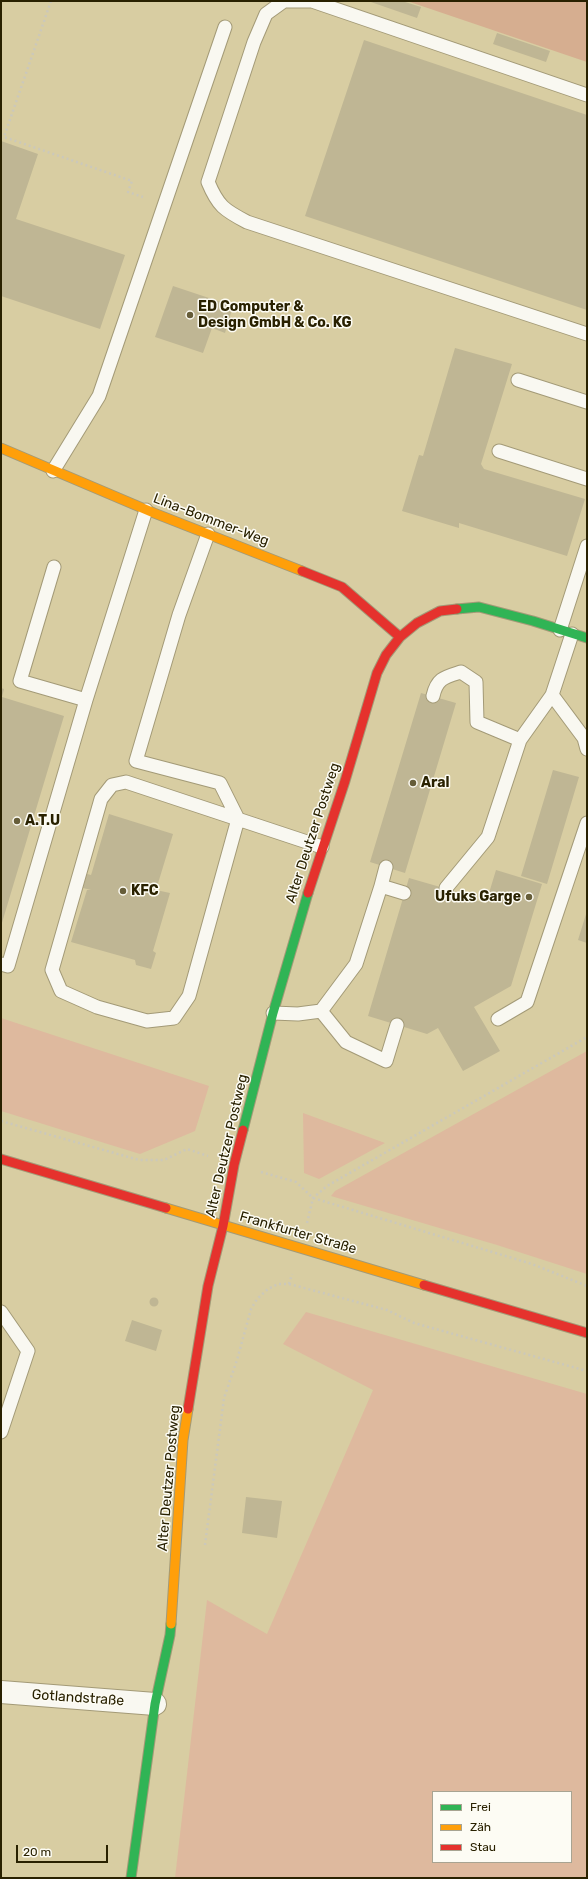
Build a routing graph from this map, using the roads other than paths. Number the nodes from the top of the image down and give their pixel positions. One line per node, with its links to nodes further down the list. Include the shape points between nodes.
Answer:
1 (285, 1): 3 (lane, via 312,1); 4 (lane, via 266,14 254,42 208,182 222,207 247,222)
2 (225, 26): 9 (lane, via 99,396)
3 (587, 95)
4 (587, 334)
5 (518, 380): 6 (lane)
6 (587, 402)
7 (1, 448): 9 (street, Lina-Bommer-Weg)
8 (498, 451): 10 (lane)
9 (53, 471): 11 (street, Lina-Bommer-Weg)
10 (587, 479)
11 (146, 510): 12 (street, Lina-Bommer-Weg); 20 (lane)
12 (208, 534): 16 (street, Lina-Bommer-Weg, via 342,587); 23 (lane, via 179,615 136,761 220,784)
13 (587, 546): 15 (lane)
14 (54, 567): 20 (lane, via 20,681)
15 (566, 632): 16 (street, Alter Deutzer Postweg, via 478,607 440,612 417,623); 17 (street, Alter Deutzer Postweg); 18 (lane)
16 (400, 637): 25 (street, Alter Deutzer Postweg, via 386,655 377,673 345,781)
17 (587, 638)
18 (552, 695): 21 (lane); 22 (lane, via 584,738)
19 (433, 696): 21 (lane, via 443,677 461,672 476,682 477,722)
20 (86, 700): 30 (lane, via 8,966)
21 (520, 740): 28 (lane, via 488,837)
22 (587, 749)
23 (238, 819): 23 (lane, via 126,782 112,785 101,799 52,970 61,991 97,1008 147,1021 174,1018 189,996); 25 (lane)
24 (587, 823): 33 (lane, via 527,1002)
25 (322, 847): 32 (street, Alter Deutzer Postweg)
26 (386, 867): 27 (lane)
27 (381, 886): 29 (lane); 31 (lane, via 356,964)
28 (446, 888)
29 (404, 893)
30 (1, 964)
31 (321, 1011): 32 (lane, via 298,1014); 34 (lane, via 346,1042 386,1061)
32 (273, 1013): 36 (street, Alter Deutzer Postweg, via 234,1165)
33 (498, 1019)
34 (397, 1025)
35 (1, 1159): 36 (street, Frankfurter Straße)
36 (224, 1226): 38 (street, Frankfurter Straße); 41 (street, Alter Deutzer Postweg, via 208,1286 183,1440 170,1635)
37 (1, 1312): 39 (lane, via 28,1351)
38 (587, 1333)
39 (1, 1432)
40 (1, 1692): 41 (street, Gotlandstraße)
41 (156, 1704): 42 (street, Alter Deutzer Postweg)
42 (132, 1878)

